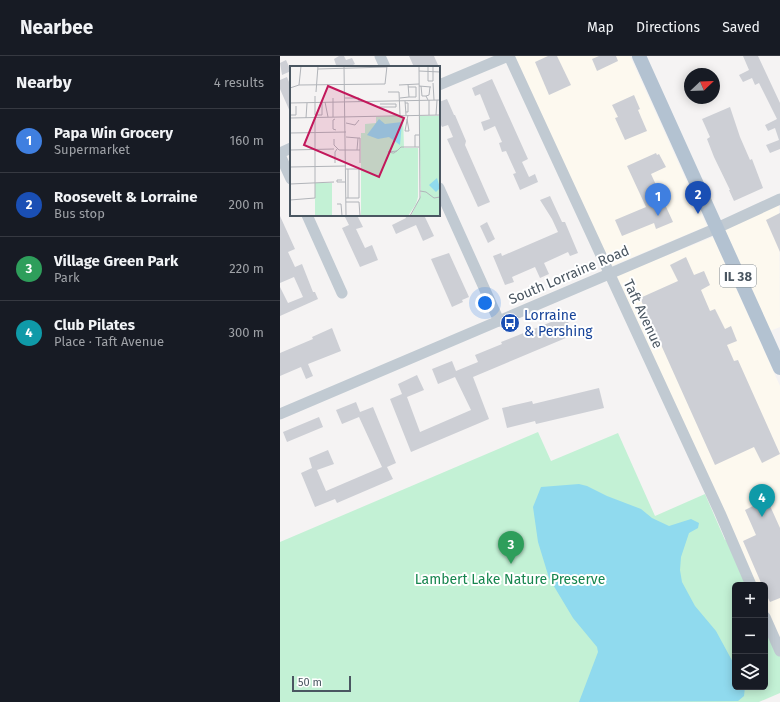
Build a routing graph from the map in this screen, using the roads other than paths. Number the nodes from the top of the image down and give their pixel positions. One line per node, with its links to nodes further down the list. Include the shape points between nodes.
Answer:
1 (380, 56): 4 (street)
2 (508, 56): 5 (street); 13 (street, Taft Avenue)
3 (639, 56): 12 (main road, IL 38)
4 (385, 66)
5 (440, 85)
6 (290, 149): 7 (street)
7 (280, 154): 8 (street)
8 (290, 177)
9 (440, 190): 15 (street)
10 (780, 199): 12 (street, South Lorraine Road)
11 (307, 216): 14 (street)
12 (717, 228): 13 (street, South Lorraine Road); 16 (main road, IL 38)
13 (609, 275): 15 (street, South Lorraine Road); 18 (street, Taft Avenue)
14 (342, 293)
15 (499, 321): 17 (street, South Lorraine Road)
16 (780, 368)
17 (280, 414)
18 (750, 582)
19 (765, 618): 20 (street)
20 (780, 651)

